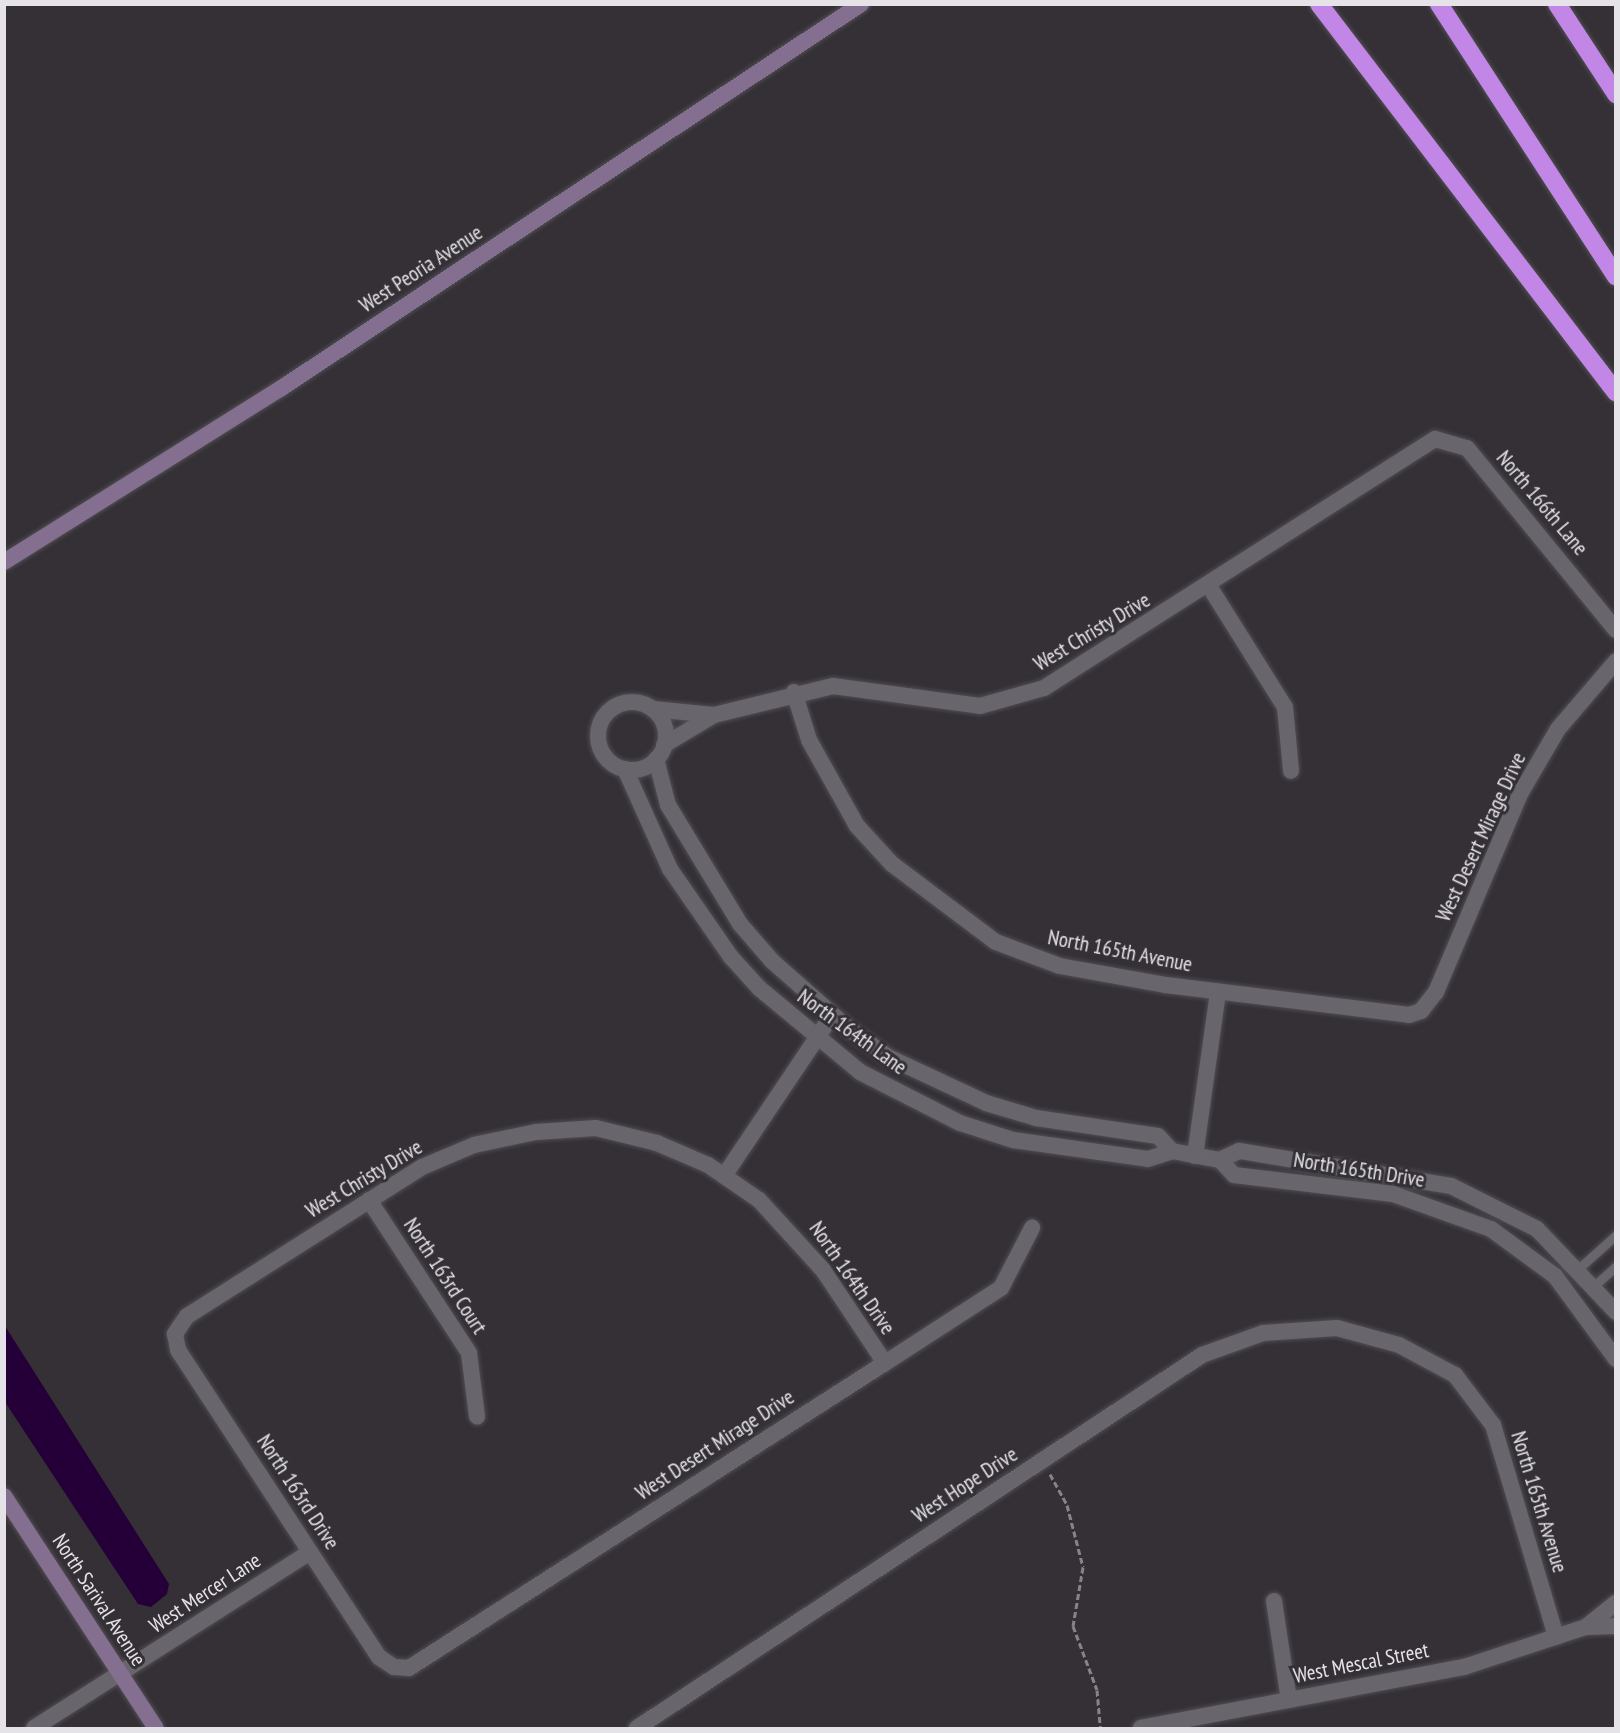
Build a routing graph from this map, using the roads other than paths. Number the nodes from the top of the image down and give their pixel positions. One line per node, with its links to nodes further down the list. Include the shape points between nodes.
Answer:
1 (1319, 4): 7 (highway)
2 (1439, 4): 6 (highway)
3 (1557, 4): 5 (highway)
4 (862, 6): 9 (main road, West Peoria Avenue, via 280,389)
5 (1616, 94)
6 (1616, 277)
7 (1616, 393)
8 (1451, 440): 10 (street, West Christy Drive, via 1435,439); 11 (street, North 166th Lane, via 1467,448 1498,483)
9 (4, 562)
10 (1209, 586): 13 (street, West Christy Drive, via 1083,668 1007,702 980,706 833,686); 18 (street, via 1286,706)
11 (1616, 630)
12 (1616, 661): 20 (street, West Desert Mirage Drive, via 1558,729 1520,794 1436,992)
13 (794, 692): 15 (street, West Christy Drive); 19 (street, North 165th Avenue, via 809,740 858,826 892,864 946,909 996,942 1060,966)
14 (653, 709): 15 (street); 16 (street, North 164th Lane, via 665,728); 17 (street, North 164th Lane, via 632,702 603,717 601,749)
15 (714, 715): 16 (street)
16 (660, 752): 17 (street); 21 (street, North 164th Lane, via 668,805 715,888 772,961)
17 (625, 769): 22 (street, North 164th Lane, via 670,869 695,908 759,988)
18 (1291, 771)
19 (1218, 992): 20 (street, North 165th Avenue, via 1409,1015); 24 (street)
20 (1421, 1011)
21 (832, 1015): 22 (street); 23 (street, North 164th Lane, via 888,1057 986,1103 1036,1118 1158,1136)
22 (817, 1038): 23 (street, North 164th Lane, via 888,1088 960,1123 1049,1146 1148,1159); 26 (street)
23 (1172, 1151): 24 (street, North 164th Lane)
24 (1195, 1156): 25 (street, North 165th Drive)
25 (1220, 1160): 31 (street, North 165th Drive, via 1239,1151 1423,1178 1511,1213); 36 (street, North 165th Drive, via 1234,1175 1394,1194 1491,1229 1555,1276)
26 (724, 1176): 27 (street, West Christy Drive, via 657,1143 596,1128 546,1131 474,1145 422,1167); 37 (street, North 164th Drive, via 793,1232)
27 (369, 1200): 35 (street, West Christy Drive, via 187,1316); 38 (street, North 163rd Court, via 469,1353)
28 (1032, 1228): 37 (street, West Desert Mirage Drive, via 1001,1288)
29 (1616, 1235): 31 (lane)
30 (1616, 1266): 32 (lane)
31 (1579, 1268): 32 (street, North 165th Drive)
32 (1595, 1285): 33 (street, North 165th Drive)
33 (1616, 1312)
34 (1337, 1328): 45 (street, North 165th Avenue, via 1399,1345 1455,1376 1493,1425); 51 (street, West Hope Drive, via 1263,1333 1202,1355)
35 (176, 1334): 40 (street, North 163rd Drive, via 178,1350)
36 (1616, 1359)
37 (885, 1363): 46 (street, West Desert Mirage Drive, via 409,1668)
38 (477, 1416)
39 (4, 1496): 47 (main road, North Sarival Avenue)
40 (310, 1552): 46 (street, North 163rd Drive, via 379,1657); 47 (street, West Mercer Lane)
41 (1274, 1601): 48 (street)
42 (1616, 1603): 44 (street, West Mescal Street)
43 (1616, 1626): 44 (street, West Mescal Street)
44 (1586, 1627): 45 (street, West Mescal Street)
45 (1556, 1637): 48 (street, West Mescal Street, via 1464,1667)
46 (394, 1667)
47 (120, 1675): 49 (street, West Mercer Lane); 50 (main road, North Sarival Avenue)
48 (1289, 1700): 52 (street, West Mescal Street)
49 (34, 1728)
50 (156, 1728)
51 (637, 1728)
52 (1141, 1728)

